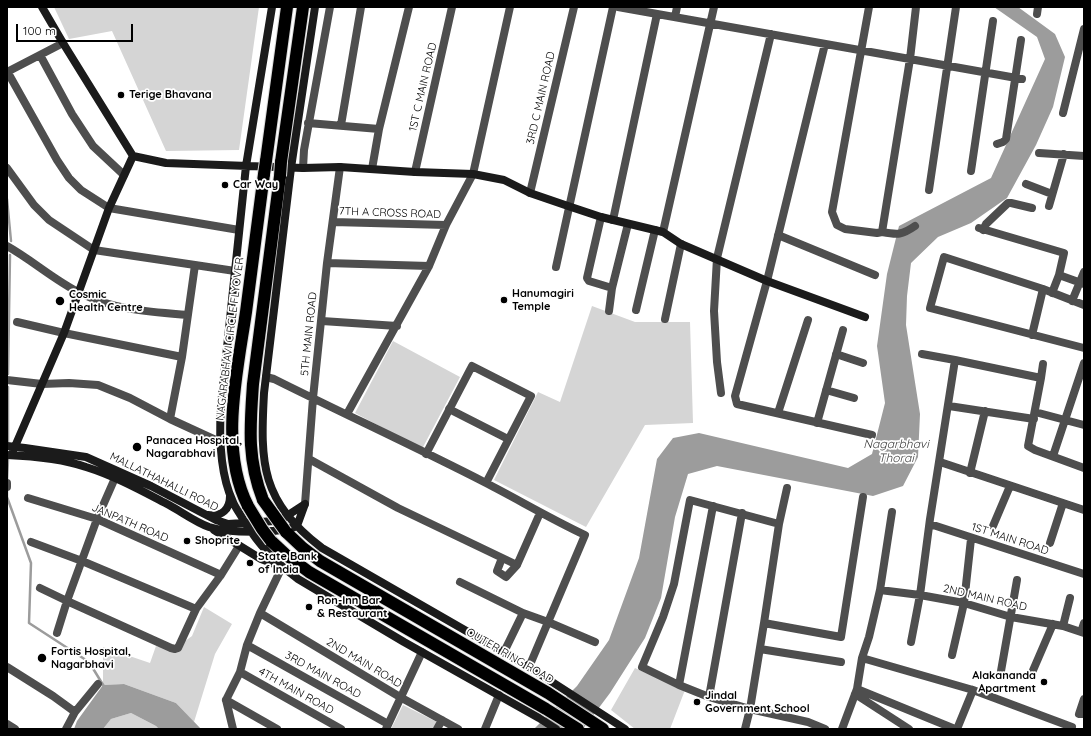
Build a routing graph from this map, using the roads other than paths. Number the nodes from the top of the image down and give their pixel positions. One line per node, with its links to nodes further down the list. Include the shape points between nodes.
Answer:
1 (42, 7): 27 (street)
2 (272, 7): 46 (street)
3 (287, 7): 222 (highway, NAGARABHAVI CIRCLE FLYOVER, bridge, via 232,426 237,474 244,498 271,541 309,572 396,622)
4 (302, 7): 45 (highway)
5 (315, 7): 45 (street)
6 (330, 7): 37 (street)
7 (361, 7): 38 (street)
8 (409, 7): 39 (street)
9 (452, 7): 52 (street, 1ST C MAIN ROAD)
10 (510, 7): 53 (street)
11 (574, 7): 57 (street, 3RD C MAIN ROAD)
12 (613, 7): 59 (street)
13 (618, 7): 19 (street)
14 (677, 7): 21 (street)
15 (714, 7): 23 (street)
16 (869, 7): 29 (street)
17 (916, 7): 31 (street)
18 (956, 7): 32 (street)
19 (634, 8): 20 (street)
20 (657, 14): 21 (street); 64 (street)
21 (675, 17): 23 (street)
22 (993, 21): 34 (street)
23 (710, 23): 25 (street); 70 (street)
24 (1084, 29): 36 (street)
25 (771, 34): 28 (street); 76 (street)
26 (1021, 40): 35 (street)
27 (63, 43): 30 (street); 44 (street)
28 (825, 44): 29 (street); 72 (street)
29 (862, 50): 31 (street); 71 (street, via 832,212 837,225 845,230)
30 (40, 55): 33 (street); 54 (street, via 72,114 93,146)
31 (910, 59): 32 (street); 71 (street)
32 (948, 65): 34 (street); 56 (street)
33 (7, 71): 61 (street, via 69,178 81,190)
34 (986, 72): 35 (street); 51 (street)
35 (1019, 78): 40 (street, via 1006,139)
36 (1063, 113)
37 (308, 123): 38 (street); 49 (street)
38 (341, 125): 39 (street)
39 (379, 129): 50 (street)
40 (997, 144)
41 (1039, 153): 43 (street)
42 (1083, 153): 43 (street)
43 (1064, 154): 58 (street)
44 (133, 156): 46 (street, via 166,163); 54 (street)
45 (286, 165): 46 (street); 49 (street); 113 (street); 227 (highway, OUTER RING ROAD, bridge, via 280,176 250,415 250,451 263,500 286,532 320,561 559,700)
46 (246, 166): 69 (street)
47 (340, 167): 49 (street); 50 (street); 65 (street, 5TH MAIN ROAD)
48 (7, 168): 75 (street, via 34,205 49,220)
49 (303, 168)
50 (372, 169): 52 (street)
51 (971, 171)
52 (415, 172): 53 (street)
53 (473, 174): 57 (street, via 504,180); 67 (street)
54 (124, 175): 61 (street)
55 (1026, 184): 58 (street)
56 (929, 190)
57 (530, 193): 59 (street)
58 (1052, 194): 60 (street)
59 (568, 206): 63 (street); 80 (street)
60 (1049, 206)
61 (109, 208): 69 (street); 75 (street)
62 (1032, 208): 84 (street, via 1008,203 981,229 1064,253)
63 (601, 217): 64 (street); 87 (street, via 587,278 589,281)
64 (613, 220): 66 (street)
65 (333, 222): 67 (street, 7TH A CROSS ROAD); 77 (street, 5TH MAIN ROAD)
66 (628, 224): 70 (street); 87 (street)
67 (446, 226): 79 (street)
68 (915, 226): 71 (street, via 899,235)
69 (239, 230): 81 (street)
70 (659, 231): 73 (street); 93 (street)
71 (882, 232)
72 (778, 235): 83 (street); 85 (street)
73 (681, 244): 76 (street); 97 (street)
74 (7, 246): 89 (street)
75 (94, 250): 78 (street); 89 (street)
76 (717, 258): 85 (street); 118 (street, via 714,311)
77 (327, 263): 79 (street); 99 (street, 5TH MAIN ROAD)
78 (195, 265): 81 (street); 95 (street)
79 (429, 266): 101 (street)
80 (556, 267)
81 (235, 271): 133 (street, via 220,405)
82 (1084, 272): 86 (street)
83 (875, 275)
84 (1059, 275): 86 (street); 90 (street)
85 (767, 281): 96 (street); 124 (street, via 735,396 737,404)
86 (1082, 283): 91 (street)
87 (612, 288): 94 (street)
88 (1042, 289): 90 (street); 104 (street); 104 (street, via 944,257 930,308)
89 (79, 293): 95 (street, via 118,307); 103 (street)
90 (1052, 293): 91 (street)
91 (1072, 300): 92 (street)
92 (1084, 305)
93 (636, 310)
94 (609, 311)
95 (188, 315): 108 (street)
96 (865, 317)
97 (665, 319)
98 (808, 320): 124 (street)
99 (322, 321): 101 (street); 119 (street, 5TH MAIN ROAD)
100 (17, 322): 103 (street)
101 (397, 326): 125 (street)
102 (843, 330): 106 (street)
103 (64, 333): 108 (street); 116 (street)
104 (1032, 335): 105 (street)
105 (1084, 348)
106 (836, 354): 110 (street); 117 (street)
107 (922, 354): 109 (street)
108 (182, 357): 127 (street)
109 (955, 360): 114 (street); 121 (street)
110 (863, 363)
111 (1043, 364): 114 (street)
112 (1084, 364): 128 (street)
113 (266, 377): 119 (street); 159 (street, via 262,422 264,462 273,492)
114 (1041, 378): 126 (street)
115 (7, 380): 116 (street)
116 (42, 384): 127 (street, via 98,385); 134 (street)
117 (826, 390): 120 (street); 129 (street)
118 (721, 393)
119 (313, 398): 125 (street); 138 (street, 5TH MAIN ROAD)
120 (854, 398)
121 (948, 406): 123 (street); 139 (street)
122 (449, 409): 132 (street); 132 (street, via 472,366 504,382 531,396); 135 (street)
123 (985, 412): 126 (street); 141 (street)
124 (778, 413): 129 (street)
125 (347, 414): 135 (street)
126 (1035, 416): 128 (street); 137 (street, via 1028,446)
127 (170, 419): 133 (street)
128 (1065, 420): 130 (street); 137 (street)
129 (816, 423): 131 (street)
130 (1084, 425)
131 (872, 435)
132 (508, 439): 144 (street)
133 (220, 442): 148 (street)
134 (11, 446): 136 (street); 158 (street, MALLATHAHALLI ROAD, via 86,458 151,486)
135 (426, 454): 144 (street)
136 (9, 455): 142 (street, MALLATHAHALLI ROAD, via 63,461 85,466)
137 (1053, 456): 140 (street)
138 (309, 459): 152 (street, 5TH MAIN ROAD); 172 (street, via 398,508)
139 (940, 462): 141 (street); 163 (street)
140 (1084, 468)
141 (970, 472): 145 (street)
142 (115, 478): 160 (street); 164 (street, MALLATHAHALLI ROAD)
143 (7, 483): 146 (street)
144 (486, 483): 156 (street)
145 (1010, 486): 151 (street); 166 (street)
146 (7, 487)
147 (787, 488): 162 (street)
148 (229, 491): 158 (street, via 229,504 223,512 214,516); 161 (street, via 233,503)
149 (863, 497): 191 (street, via 841,637)
150 (28, 498): 160 (street, JANPATH ROAD)
151 (1063, 503): 154 (street); 170 (street)
152 (305, 504): 159 (street, MALLATHAHALLI ROAD); 165 (street)
153 (713, 506): 157 (street); 212 (street); 212 (street, via 690,500 674,584 642,667)
154 (1084, 510)
155 (892, 512): 181 (street)
156 (540, 513): 174 (street); 190 (street, via 585,535)
157 (742, 513): 162 (street); 216 (street)
158 (204, 514): 161 (street, MALLATHAHALLI ROAD, via 222,523)
159 (288, 516): 161 (street, MALLATHAHALLI ROAD, via 268,522); 165 (street)
160 (97, 519): 173 (street); 177 (street, JANPATH ROAD)
161 (246, 523): 167 (street)
162 (779, 524): 191 (street)
163 (930, 524): 168 (street, 1ST MAIN ROAD); 182 (street)
164 (207, 526): 167 (street, MALLATHAHALLI ROAD, via 222,530); 171 (street)
165 (297, 526): 167 (street, MALLATHAHALLI ROAD, via 290,529); 202 (street, via 338,558)
166 (993, 526)
167 (250, 531): 175 (street)
168 (971, 539): 176 (street, 1ST MAIN ROAD); 185 (street)
169 (31, 542): 173 (street)
170 (1050, 543)
171 (239, 546): 175 (street); 177 (street)
172 (502, 558): 174 (street); 174 (street, via 497,571 506,577)
173 (82, 561): 184 (street); 186 (street)
174 (516, 565)
175 (282, 567): 187 (street); 201 (street, via 325,596)
176 (1084, 574)
177 (221, 575): 186 (street)
178 (1017, 580): 189 (street)
179 (460, 582): 188 (street)
180 (40, 588): 184 (street)
181 (880, 590): 182 (street, 2ND MAIN ROAD); 204 (street)
182 (920, 595): 185 (street, 2ND MAIN ROAD); 198 (street)
183 (1070, 598): 194 (street)
184 (67, 601): 186 (street, via 175,650); 195 (street)
185 (964, 603): 189 (street, 2ND MAIN ROAD); 203 (street)
186 (196, 609)
187 (260, 613): 199 (street); 217 (street, 2ND MAIN ROAD)
188 (523, 613): 190 (street); 202 (street)
189 (1011, 617): 192 (street, 2ND MAIN ROAD); 208 (street)
190 (548, 622): 197 (street); 207 (street)
191 (764, 623): 200 (street)
192 (1053, 624): 194 (street, 2ND MAIN ROAD); 210 (street)
193 (1084, 624): 196 (street)
194 (1062, 626): 196 (street, 2ND MAIN ROAD)
195 (57, 633)
196 (1082, 633)
197 (596, 642)
198 (911, 642)
199 (247, 645): 209 (street); 226 (street, 3RD MAIN ROAD)
200 (760, 649): 205 (street); 220 (street)
201 (422, 652): 215 (street); 217 (street)
202 (504, 652): 207 (street)
203 (952, 655)
204 (862, 658): 213 (street); 214 (street)
205 (841, 662)
206 (7, 667): 221 (street)
207 (529, 667): 239 (street)
208 (1001, 671)
209 (240, 672): 219 (street); 233 (street, 4TH MAIN ROAD)
210 (1031, 676)
211 (98, 684): 221 (street)
212 (679, 685): 216 (street)
213 (973, 690): 228 (street); 244 (street)
214 (856, 691): 242 (street); 243 (street); 244 (street)
215 (499, 695): 222 (street); 236 (street)
216 (708, 697): 220 (street)
217 (400, 698): 224 (street, 2ND MAIN ROAD); 226 (street)
218 (1084, 699): 223 (street)
219 (226, 700): 231 (street); 232 (street)
220 (750, 709): 240 (street); 241 (street, via 808,722)
221 (75, 712): 230 (street)
222 (543, 713): 237 (street); 238 (highway)
223 (1081, 714): 228 (street)
224 (442, 720): 234 (street); 235 (street, 2ND MAIN ROAD)
225 (7, 724): 229 (street)
226 (387, 726)
227 (601, 728)
228 (1072, 728)
229 (15, 729)
230 (66, 729)
231 (233, 729)
232 (276, 729)
233 (341, 729)
234 (437, 729)
235 (458, 729)
236 (485, 729)
237 (556, 729)
238 (578, 729)
239 (625, 729)
240 (745, 729)
241 (825, 729)
242 (842, 729)
243 (909, 729)
244 (956, 729)

